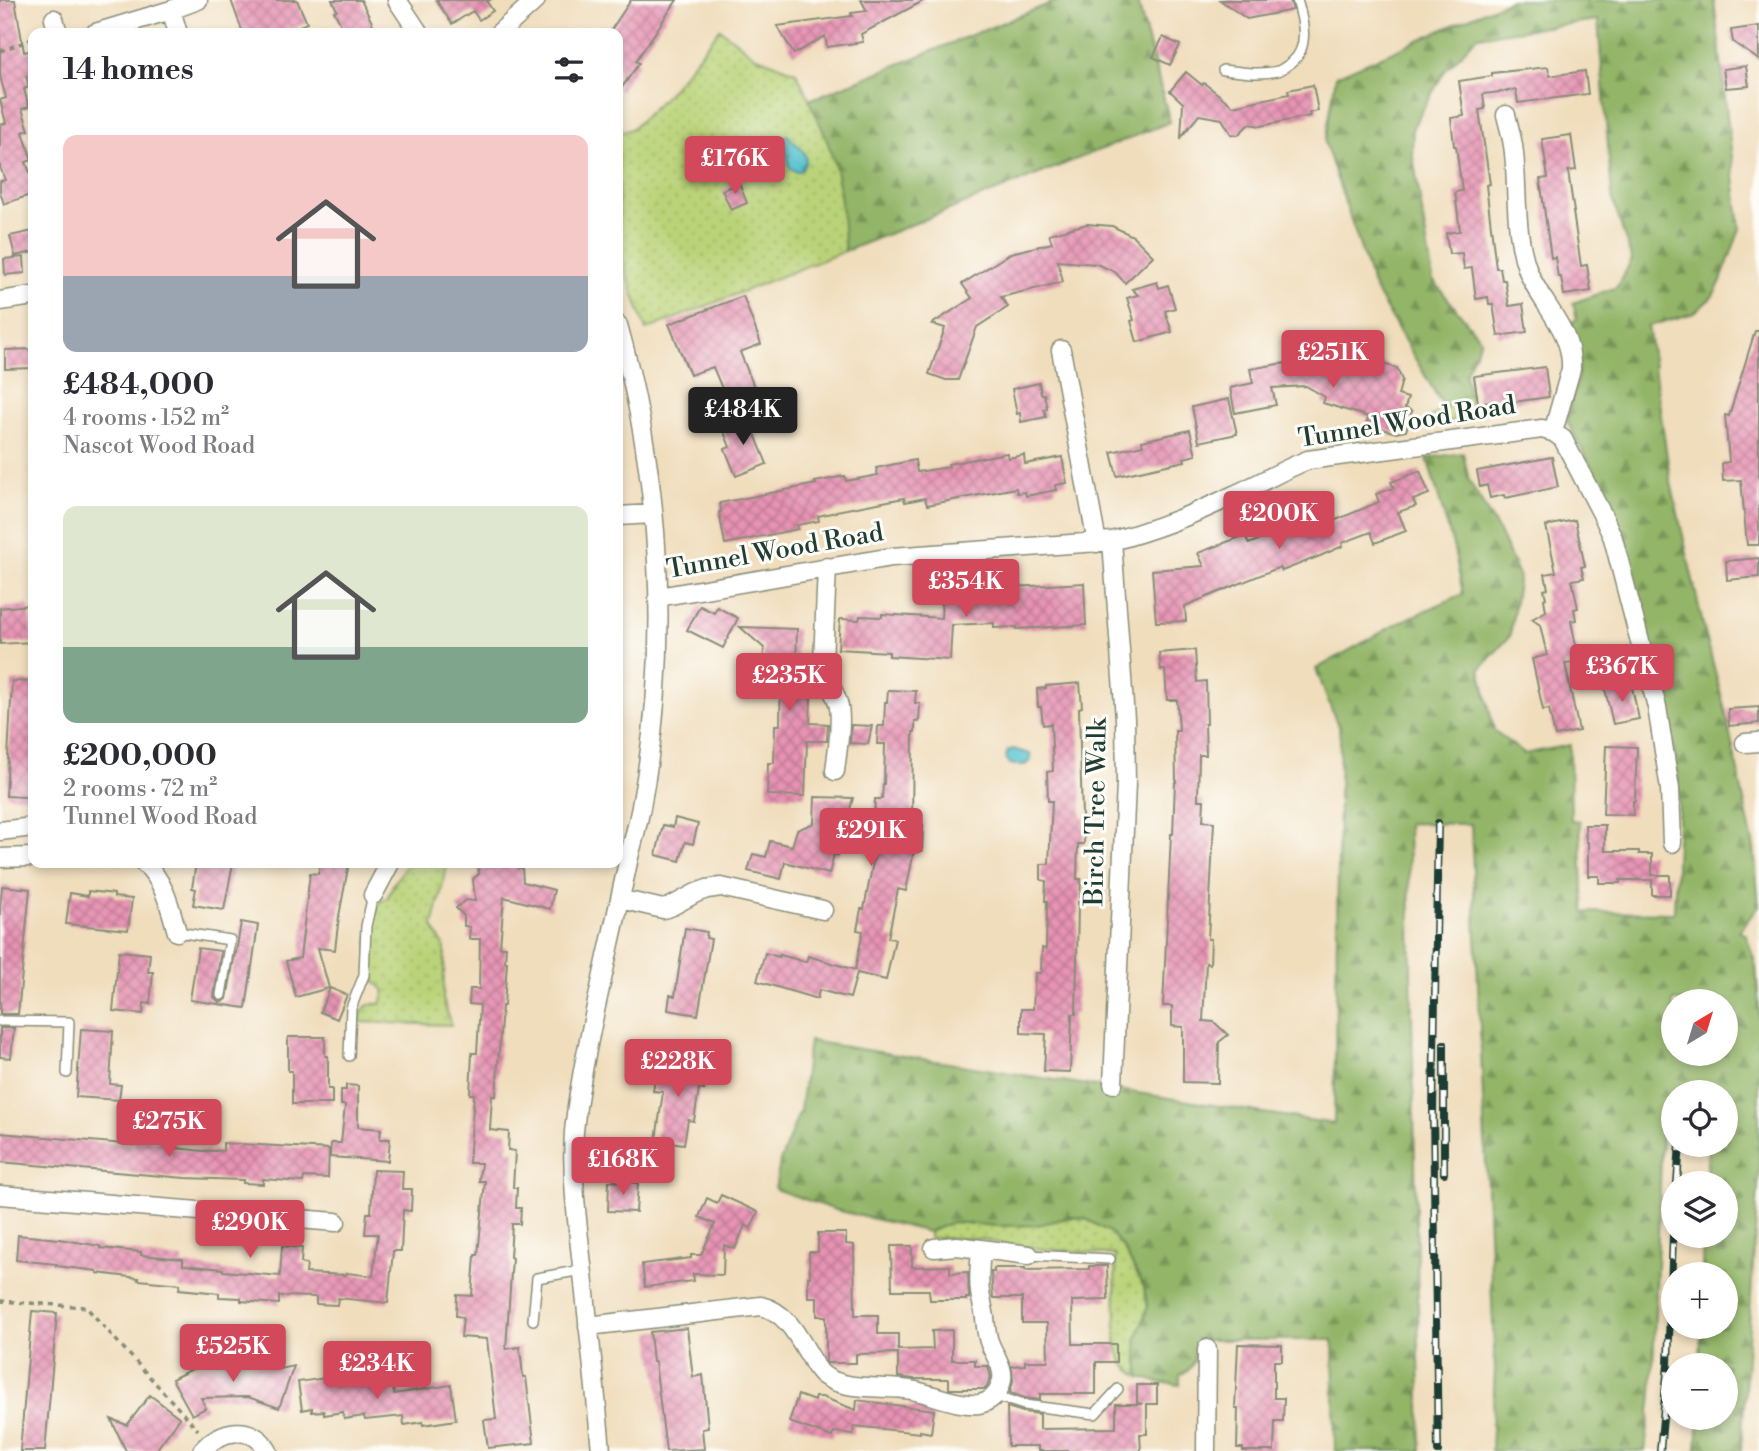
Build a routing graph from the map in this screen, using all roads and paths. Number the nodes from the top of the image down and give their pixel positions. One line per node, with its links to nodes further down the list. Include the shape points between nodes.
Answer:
1 (198, 0): 5 (street)
2 (397, 0): 8 (street)
3 (536, 0): 9 (street)
4 (1297, 0): 12 (lane, via 1303,42 1299,56 1281,71)
5 (171, 10): 6 (street); 7 (street)
6 (112, 28)
7 (176, 28)
8 (416, 28)
9 (505, 28)
10 (28, 41): 11 (path)
11 (0, 51)
12 (1223, 70)
13 (1506, 115): 18 (street, via 1514,150 1524,259 1533,284 1562,328 1571,359)
14 (28, 297): 15 (street)
15 (0, 301)
16 (623, 345): 19 (street, via 636,396)
17 (1061, 350): 21 (street, Birch Tree Walk)
18 (1553, 432): 21 (street, Tunnel Wood Road, via 1542,429 1308,460 1176,521); 27 (street, via 1563,439 1615,548 1657,707 1670,789)
19 (653, 514): 20 (street); 23 (street)
20 (623, 516)
21 (1105, 542): 22 (street, Tunnel Wood Road, via 892,557); 42 (street, Birch Tree Walk, via 1125,719 1126,782)
22 (827, 567): 23 (street, Tunnel Wood Road); 24 (street, via 823,674 840,711)
23 (658, 597): 28 (street, via 655,706 642,803)
24 (835, 771)
25 (28, 828): 26 (street)
26 (0, 831)
27 (1672, 844)
28 (624, 853)
29 (28, 857): 30 (street)
30 (0, 858)
31 (149, 868): 37 (street, via 168,899)
32 (387, 868): 34 (street)
33 (623, 868): 35 (street)
34 (373, 895): 40 (lane, via 364,975 351,1008)
35 (620, 899): 36 (street, via 663,909 696,892 721,887); 49 (street, via 579,1087 574,1169)
36 (823, 910)
37 (177, 932): 38 (lane, via 230,940)
38 (221, 995)
39 (0, 1021): 41 (lane, via 69,1022)
40 (349, 1056)
41 (67, 1073)
42 (1113, 1084)
43 (0, 1195): 44 (street)
44 (336, 1222)
45 (934, 1248): 46 (street)
46 (981, 1249): 47 (street); 55 (street, via 980,1292 986,1330 1003,1376)
47 (1029, 1255): 48 (lane)
48 (1110, 1259)
49 (582, 1270): 51 (lane, via 537,1278); 52 (street)
50 (0, 1301): 56 (path, via 86,1307)
51 (533, 1320)
52 (588, 1326): 55 (street, via 761,1306 783,1317 816,1368 842,1384 912,1390 969,1404 981,1404); 58 (street)
53 (1207, 1349): 59 (street)
54 (1118, 1389): 55 (lane, via 1095,1414 1024,1405)
55 (995, 1396)
56 (206, 1446): 57 (street, via 228,1433 240,1432 261,1440)
57 (268, 1451)
58 (601, 1451)
59 (1206, 1451)

